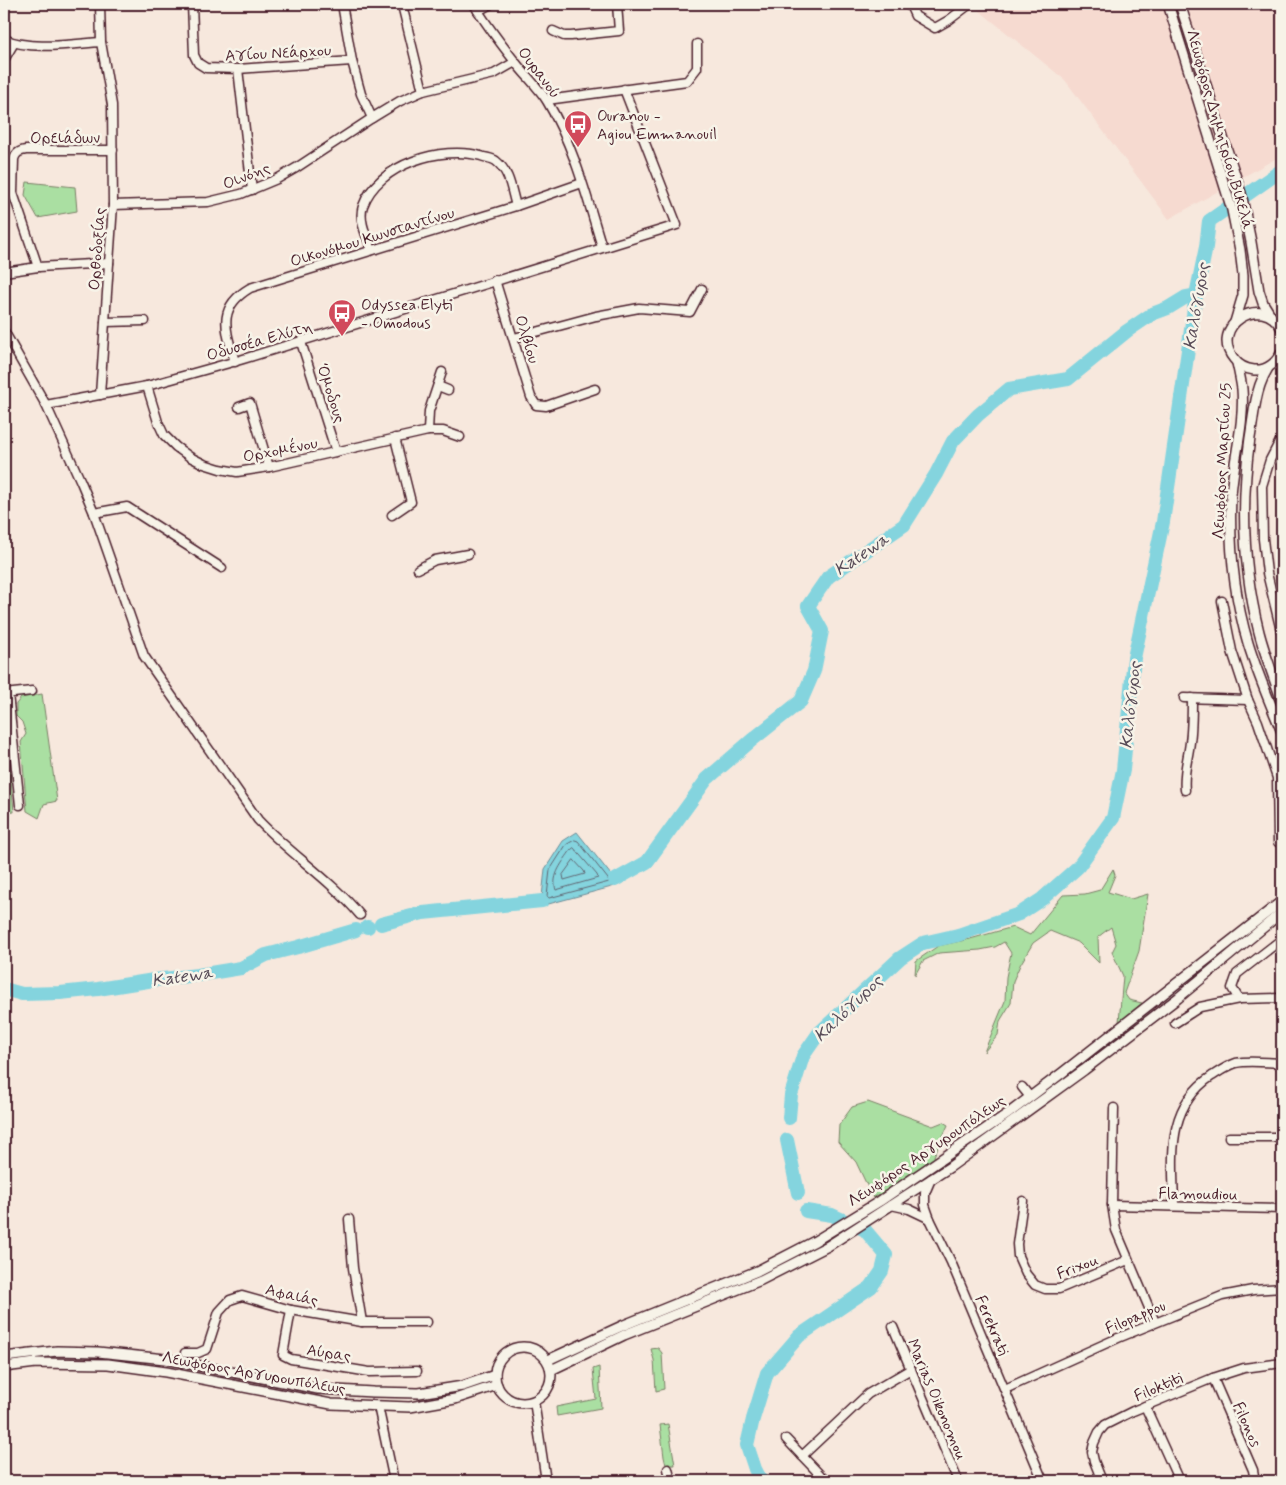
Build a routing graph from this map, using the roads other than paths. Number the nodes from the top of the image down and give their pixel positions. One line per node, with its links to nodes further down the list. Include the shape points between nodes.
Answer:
1 (100, 4): 14 (street, Ορθοδοξίας)
2 (192, 4): 20 (street, Αγίου Νεάρχου, via 194,54 198,63 206,68)
3 (345, 4): 18 (street)
4 (401, 4): 22 (street)
5 (491, 4): 11 (street)
6 (616, 4): 12 (street, via 619,31 571,36)
7 (970, 4): 10 (street, via 935,28 915,16)
8 (1168, 4): 40 (main road, Λεωφόρος Δημητρίου Βικελά, via 1230,200 1243,275 1243,295)
9 (1180, 4): 37 (main road, Λεωφόρος Δημητρίου Βικελά, via 1242,198 1259,291 1263,303)
10 (910, 5)
11 (476, 7): 19 (street, Ουρανού)
12 (553, 31)
13 (4, 39): 15 (street)
14 (100, 42): 15 (street, via 38,46); 25 (street, Ορθοδοξίας, via 112,105)
15 (14, 43): 17 (street)
16 (697, 44): 21 (street, via 697,68 687,81)
17 (4, 60)
18 (352, 61): 20 (street, Αγίου Νεάρχου); 24 (street)
19 (515, 62): 22 (street, Οινόης, via 494,74); 23 (street, Ουρανού)
20 (238, 69): 27 (street)
21 (624, 89): 23 (street); 30 (street, Οδυσσέα Ελύτη, via 677,225)
22 (423, 91): 24 (street, Οινόης)
23 (546, 100): 26 (street, Ουρανού, via 568,140)
24 (372, 118): 27 (street, Οινόης, via 278,179)
25 (112, 150): 28 (street, Ορθοδοξίας); 33 (street, Ορειάδων, via 26,150 16,155 13,193)
26 (582, 183): 29 (street, Οικονόμου Κωνσταντίνου); 30 (street, Ουρανού)
27 (252, 190): 28 (street, Οινόης, via 208,202)
28 (113, 205): 32 (street, Ορθοδοξίας)
29 (516, 206): 31 (street, Οικονόμου Κωνσταντίνου); 31 (street, via 507,173 494,160 468,153 438,154 409,162 388,174 371,190 362,207 362,221)
30 (602, 247): 35 (street, Οδυσσέα Ελύτη)
31 (372, 250): 46 (street, Οικονόμου Κωνσταντίνου, via 250,288 237,297 227,313 226,322)
32 (109, 263): 33 (street); 39 (street, Ορθοδοξίας)
33 (38, 267): 34 (street)
34 (4, 272)
35 (495, 280): 43 (street, Ολβίου); 44 (street, Οδυσσέα Ελύτη)
36 (702, 289): 43 (street, via 690,312 639,308)
37 (1276, 319): 40 (main road, via 1256,312); 41 (main road, Λεωφόρος Δημητρίου Βικελά)
38 (145, 321): 39 (street)
39 (105, 322): 54 (street, Ορθοδοξίας)
40 (1235, 322): 47 (main road, Λεωφόρος Δημητρίου Βικελά, via 1227,344)
41 (1282, 329)
42 (4, 331): 55 (street)
43 (514, 338): 52 (street, Ολβίου, via 536,405 546,406)
44 (301, 342): 46 (street, Οδυσσέα Ελύτη); 61 (street, Όμοδους)
45 (1282, 352): 48 (main road, Λεωφόρος Μαρτίου 25)
46 (236, 362): 50 (street, Οδυσσέα Ελύτη)
47 (1237, 363): 48 (main road, via 1257,370); 76 (main road, Λεωφόρος Μαρτίου 25, via 1242,409 1231,507 1237,598 1247,642)
48 (1268, 368): 75 (main road, Λεωφόρος Μαρτίου 25, via 1255,407 1246,473 1246,550 1259,632)
49 (442, 372): 51 (street)
50 (147, 386): 54 (street, Οδυσσέα Ελύτη); 62 (street, Ορχομένου, via 164,435 190,457 237,472)
51 (438, 386): 53 (street); 57 (street, via 429,411)
52 (595, 389)
53 (448, 390)
54 (100, 395): 55 (street, Οδυσσέα Ελύτη)
55 (46, 405): 63 (street)
56 (239, 408): 62 (street, via 250,403)
57 (428, 431): 58 (street, Ορχομένου, via 443,431); 60 (street, Ορχομένου)
58 (460, 437)
59 (1282, 437): 68 (street, via 1262,486 1262,539)
60 (395, 438): 61 (street, Ορχομένου); 64 (street, via 411,502)
61 (336, 452): 62 (street, Ορχομένου)
62 (269, 467)
63 (94, 513): 66 (street, via 127,507); 82 (street, via 139,643 151,667 258,820 340,892)
64 (392, 515)
65 (468, 554): 67 (street, via 435,560)
66 (222, 568)
67 (418, 570)
68 (1273, 600): 69 (street); 71 (street)
69 (1282, 600)
70 (1222, 601): 74 (street, via 1232,651)
71 (1282, 636)
72 (32, 692): 73 (street)
73 (6, 694): 78 (street)
74 (1248, 700): 77 (street, via 1188,698 1190,742 1184,768); 79 (street, via 1278,778)
75 (1282, 701)
76 (1282, 732)
77 (1185, 790)
78 (20, 805)
79 (1278, 842)
80 (1282, 900): 89 (main road, Λεωφόρος Αργυρουπόλεως)
81 (1282, 912): 93 (main road, Λεωφόρος Αργυρουπόλεως, via 1084,1070)
82 (360, 915)
83 (1282, 939): 85 (street, via 1237,974 1232,988)
84 (1282, 998): 85 (street)
85 (1239, 999): 86 (street, via 1200,1007)
86 (1174, 1023)
87 (1282, 1063): 97 (street, via 1237,1063 1202,1083 1189,1097 1173,1141)
88 (1022, 1086): 89 (street)
89 (1030, 1097): 110 (main road, Λεωφόρος Αργυρουπόλεως, via 880,1201 815,1241 757,1271 624,1324)
90 (1114, 1108): 96 (street)
91 (1229, 1136): 92 (street)
92 (1282, 1137)
93 (931, 1179): 95 (main road, Λεωφόρος Αργυρουπόλεως); 100 (street, Ferekrati, via 925,1193)
94 (1023, 1201): 101 (street, Frixou, via 1018,1256 1035,1285 1059,1289)
95 (892, 1205): 100 (street); 114 (main road, Λεωφόρος Αργυρουπόλεως, via 828,1246 761,1280 624,1335)
96 (1112, 1205): 97 (street, Flamoudiou); 101 (street, via 1116,1230)
97 (1174, 1205): 98 (street, Flamoudiou)
98 (1282, 1209)
99 (349, 1219): 104 (street)
100 (930, 1219): 119 (street, Ferekrati)
101 (1128, 1260): 106 (street)
102 (1282, 1288): 106 (street, Filopappou, via 1222,1296)
103 (291, 1310): 104 (street, Αφαιάς); 108 (street, Αφαιάς, via 242,1296 230,1300 219,1312 207,1349); 115 (street, Αύρας, via 283,1355 369,1372)
104 (362, 1322): 105 (street, Αφαιάς)
105 (427, 1322)
106 (1155, 1322): 119 (street, Filopappou)
107 (893, 1327): 113 (street, Marias Oikonomou)
108 (185, 1353)
109 (4, 1356): 116 (main road, Λεωφόρος Αργυρουπόλεως, via 57,1351 98,1352 165,1359 318,1389 373,1392 419,1393 463,1386)
110 (548, 1360): 114 (main road); 116 (main road, via 534,1348 516,1348 500,1358)
111 (1282, 1363): 117 (street, Filoktiti, via 1244,1368)
112 (4, 1367): 121 (main road, Λεωφόρος Αργυρουπόλεως, via 36,1363 108,1364 331,1404)
113 (911, 1369): 124 (street, via 868,1394); 130 (street, Marias Oikonomou)
114 (552, 1370): 120 (main road, via 549,1387)
115 (418, 1371)
116 (495, 1375): 118 (main road)
117 (1212, 1378): 122 (street, Filoktiti); 134 (street, Filonos)
118 (496, 1385): 120 (main road, via 506,1398 514,1402); 121 (main road, Λεωφόρος Αργυρουπόλεως, via 454,1399 410,1407)
119 (1005, 1389): 131 (street, Ferekrati)
120 (534, 1401): 127 (street)
121 (378, 1406): 126 (street)
122 (1145, 1406): 132 (street, Filoktiti, via 1105,1425 1099,1432 1092,1452); 133 (street)
123 (786, 1439): 124 (street)
124 (802, 1456): 129 (street)
125 (668, 1470): 128 (street)
126 (394, 1481)
127 (546, 1481)
128 (671, 1481)
129 (826, 1481)
130 (958, 1481)
131 (1043, 1481)
132 (1102, 1481)
133 (1179, 1481)
134 (1256, 1481)

